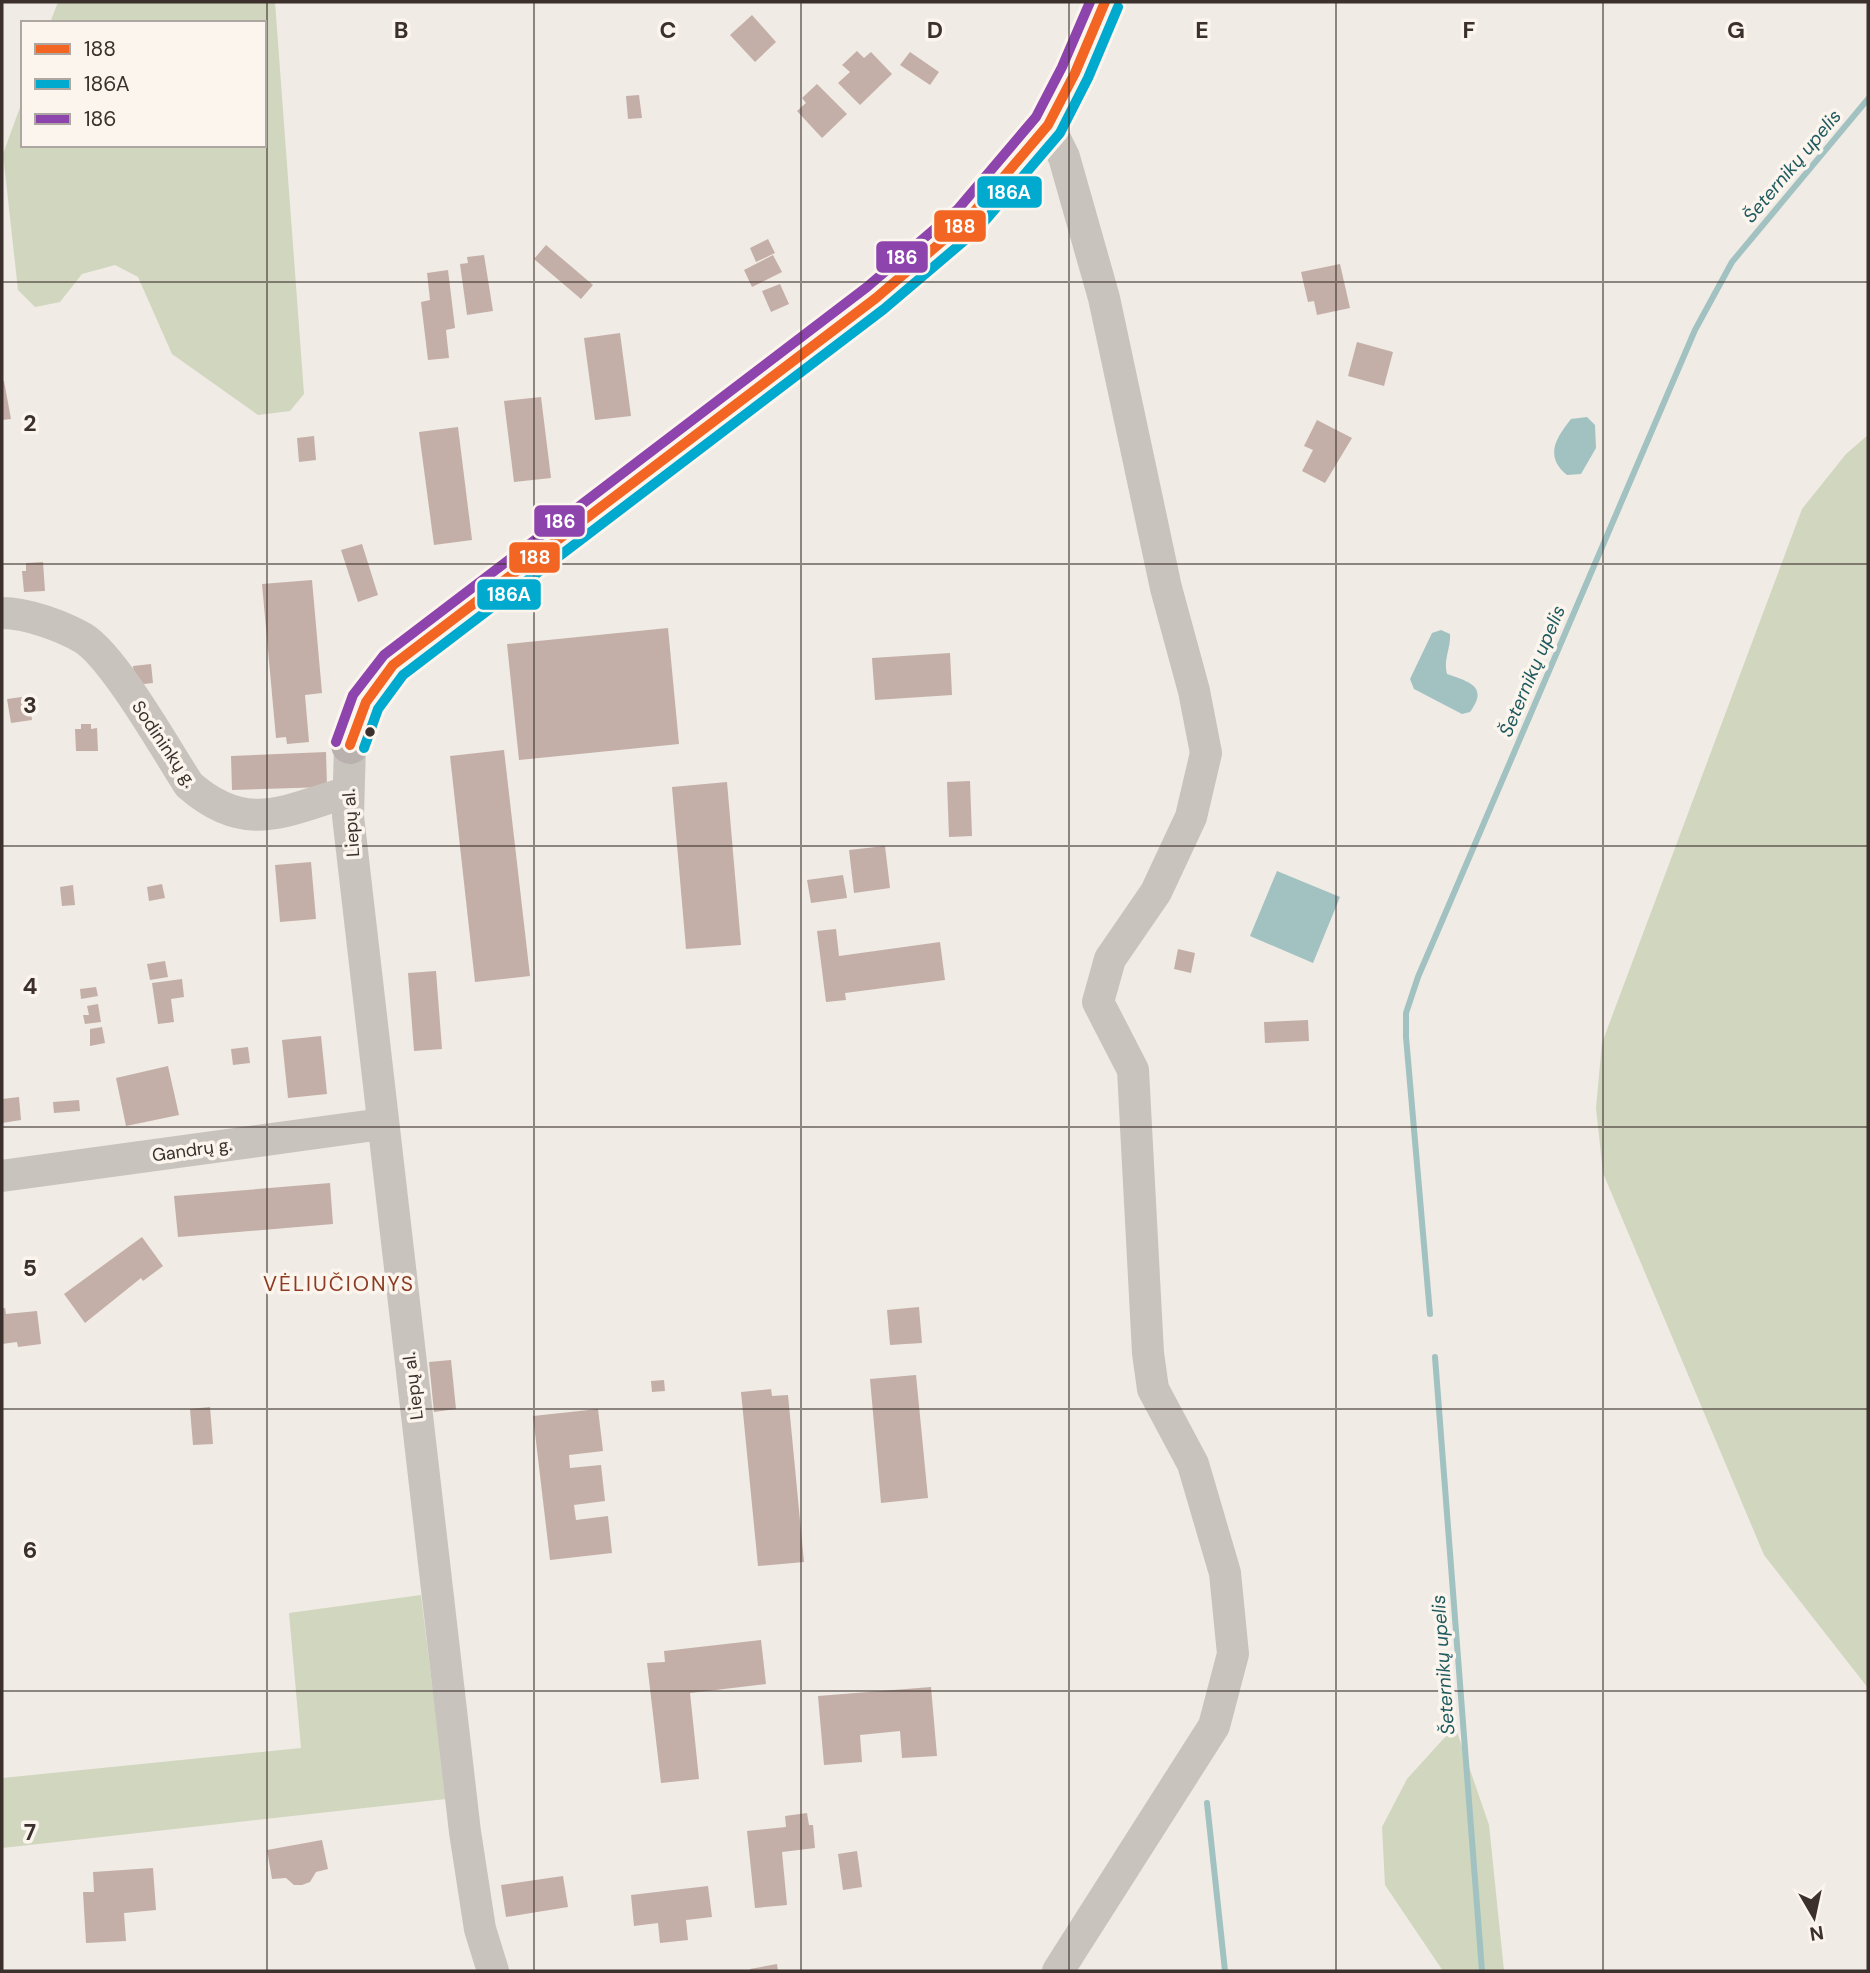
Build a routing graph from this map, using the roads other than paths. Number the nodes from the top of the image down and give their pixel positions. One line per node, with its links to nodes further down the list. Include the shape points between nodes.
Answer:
1 (1105, 2): 2 (main road, Liepų al., via 1076,73)
2 (1048, 125): 4 (main road, Liepų al., via 986,200 929,256 393,665 363,704); 9 (street, via 1064,157 1104,298 1206,753 1191,817 1156,892 1110,960 1098,1002 1133,1070 1153,1389 1193,1464 1225,1573 1233,1654 1214,1726)
3 (2, 613): 5 (street, Sodininkų g., via 84,638 104,656 189,785 225,811 248,816 274,813)
4 (350, 745): 5 (street, Liepų al.)
5 (348, 792): 6 (street, Liepų al.)
6 (382, 1124): 7 (street, Gandrų g.); 8 (street, Liepų al., via 465,1832 480,1929)
7 (2, 1176)
8 (493, 1971)
9 (1058, 1971)

